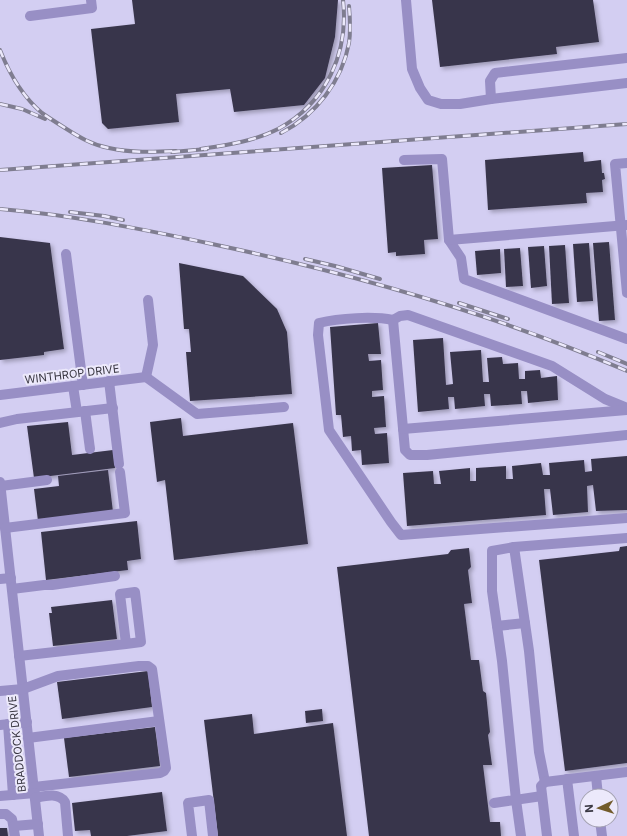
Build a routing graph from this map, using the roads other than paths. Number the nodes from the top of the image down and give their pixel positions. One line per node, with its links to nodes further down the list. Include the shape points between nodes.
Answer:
1 (91, 0): 3 (street, via 92,8)
2 (406, 0): 6 (street, via 412,69 428,100 441,104 460,104)
3 (30, 16)
4 (627, 58): 6 (street, via 495,73 490,81)
5 (627, 83): 6 (street)
6 (491, 99)
7 (404, 160): 10 (street, via 442,159)
8 (627, 163): 9 (street, via 614,164)
9 (624, 225): 10 (street); 12 (street)
10 (449, 240): 15 (street, via 461,258 464,279)
11 (66, 254): 18 (street)
12 (627, 293)
13 (148, 300): 16 (street, via 153,344)
14 (393, 320): 22 (street, via 408,315 552,366 605,399); 25 (street); 32 (street, via 381,318 328,321 319,323 318,335 328,430 402,535)
15 (627, 339)
16 (146, 377): 17 (street, WINTHROP DRIVE); 20 (street, via 197,414)
17 (109, 382): 18 (street, WINTHROP DRIVE); 21 (street)
18 (78, 385): 19 (street, WINTHROP DRIVE); 23 (street)
19 (0, 395)
20 (284, 407)
21 (113, 408): 23 (street); 33 (street, via 125,513)
22 (627, 409): 25 (street)
23 (81, 412): 24 (street); 27 (street)
24 (0, 423)
25 (403, 429): 26 (street, via 405,450 410,455 427,456)
26 (627, 436)
27 (90, 449)
28 (48, 480): 30 (street)
29 (0, 482): 30 (street, BRADDOCK DRIVE)
30 (0, 486): 31 (street, BRADDOCK DRIVE)
31 (1, 497): 33 (street, BRADDOCK DRIVE)
32 (627, 518)
33 (5, 528): 36 (street, BRADDOCK DRIVE)
34 (627, 538): 35 (street)
35 (514, 547): 41 (street); 42 (street, via 492,551 492,591)
36 (4, 552): 39 (street, BRADDOCK DRIVE)
37 (115, 576): 40 (street)
38 (0, 578): 39 (street)
39 (11, 578): 40 (street, BRADDOCK DRIVE)
40 (12, 589): 44 (street, BRADDOCK DRIVE)
41 (525, 623): 42 (street); 54 (street, via 539,752)
42 (496, 626): 60 (street)
43 (126, 644): 43 (street, via 141,642 135,592 120,594); 44 (street)
44 (19, 656): 45 (street, BRADDOCK DRIVE)
45 (23, 689): 46 (street); 47 (street, via 58,676 148,666 152,669); 48 (street, BRADDOCK DRIVE)
46 (0, 691)
47 (159, 721): 50 (street); 56 (street, via 166,768 164,771 54,784)
48 (27, 722): 49 (street); 50 (street, BRADDOCK DRIVE)
49 (4, 724): 57 (street)
50 (28, 738): 56 (street, BRADDOCK DRIVE)
51 (627, 772): 52 (street)
52 (596, 776): 53 (street); 55 (street)
53 (567, 780): 54 (street); 71 (street)
54 (545, 782): 59 (street, via 541,786)
55 (597, 788)
56 (35, 793): 57 (street); 63 (street, BRADDOCK DRIVE); 66 (street, via 62,798 65,802)
57 (13, 795): 58 (street)
58 (0, 796)
59 (542, 796): 60 (street); 70 (street)
60 (516, 800): 61 (street); 69 (street)
61 (494, 803)
62 (0, 814): 64 (street, via 6,814 12,819)
63 (38, 824): 64 (street); 65 (street, BRADDOCK DRIVE)
64 (15, 831)
65 (39, 836)
66 (68, 836)
67 (192, 836): 68 (street, via 188,803 210,800)
68 (213, 836)
69 (521, 836)
70 (547, 836)
71 (574, 836)

